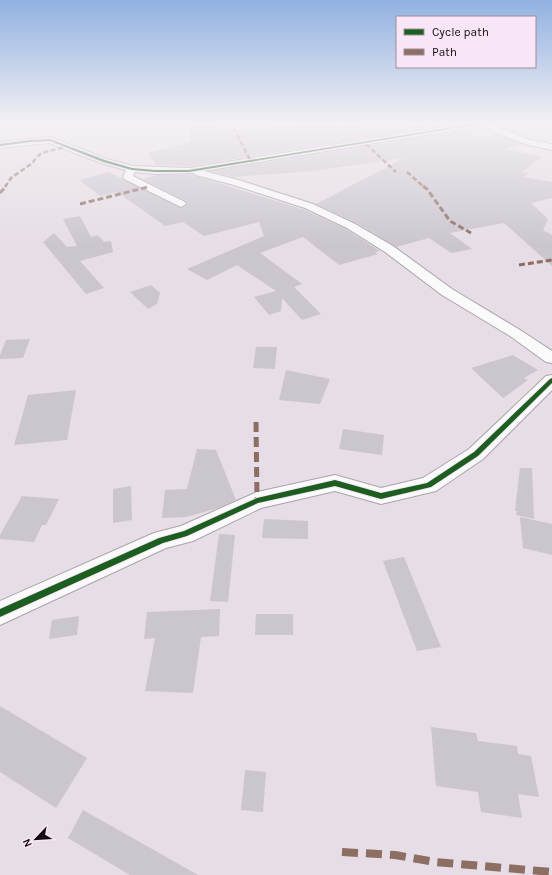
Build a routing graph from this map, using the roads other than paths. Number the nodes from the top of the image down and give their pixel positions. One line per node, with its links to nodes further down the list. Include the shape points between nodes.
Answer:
1 (114, 164): 3 (street)
2 (234, 164): 4 (street)
3 (132, 169): 4 (street, via 155,172); 5 (street, via 128,177)
4 (189, 171): 6 (street, via 309,206 351,226 389,249 447,292)
5 (181, 204)
6 (552, 358)
7 (552, 380): 8 (street, via 476,454 429,485 381,496 335,483 257,501)
8 (0, 613)

